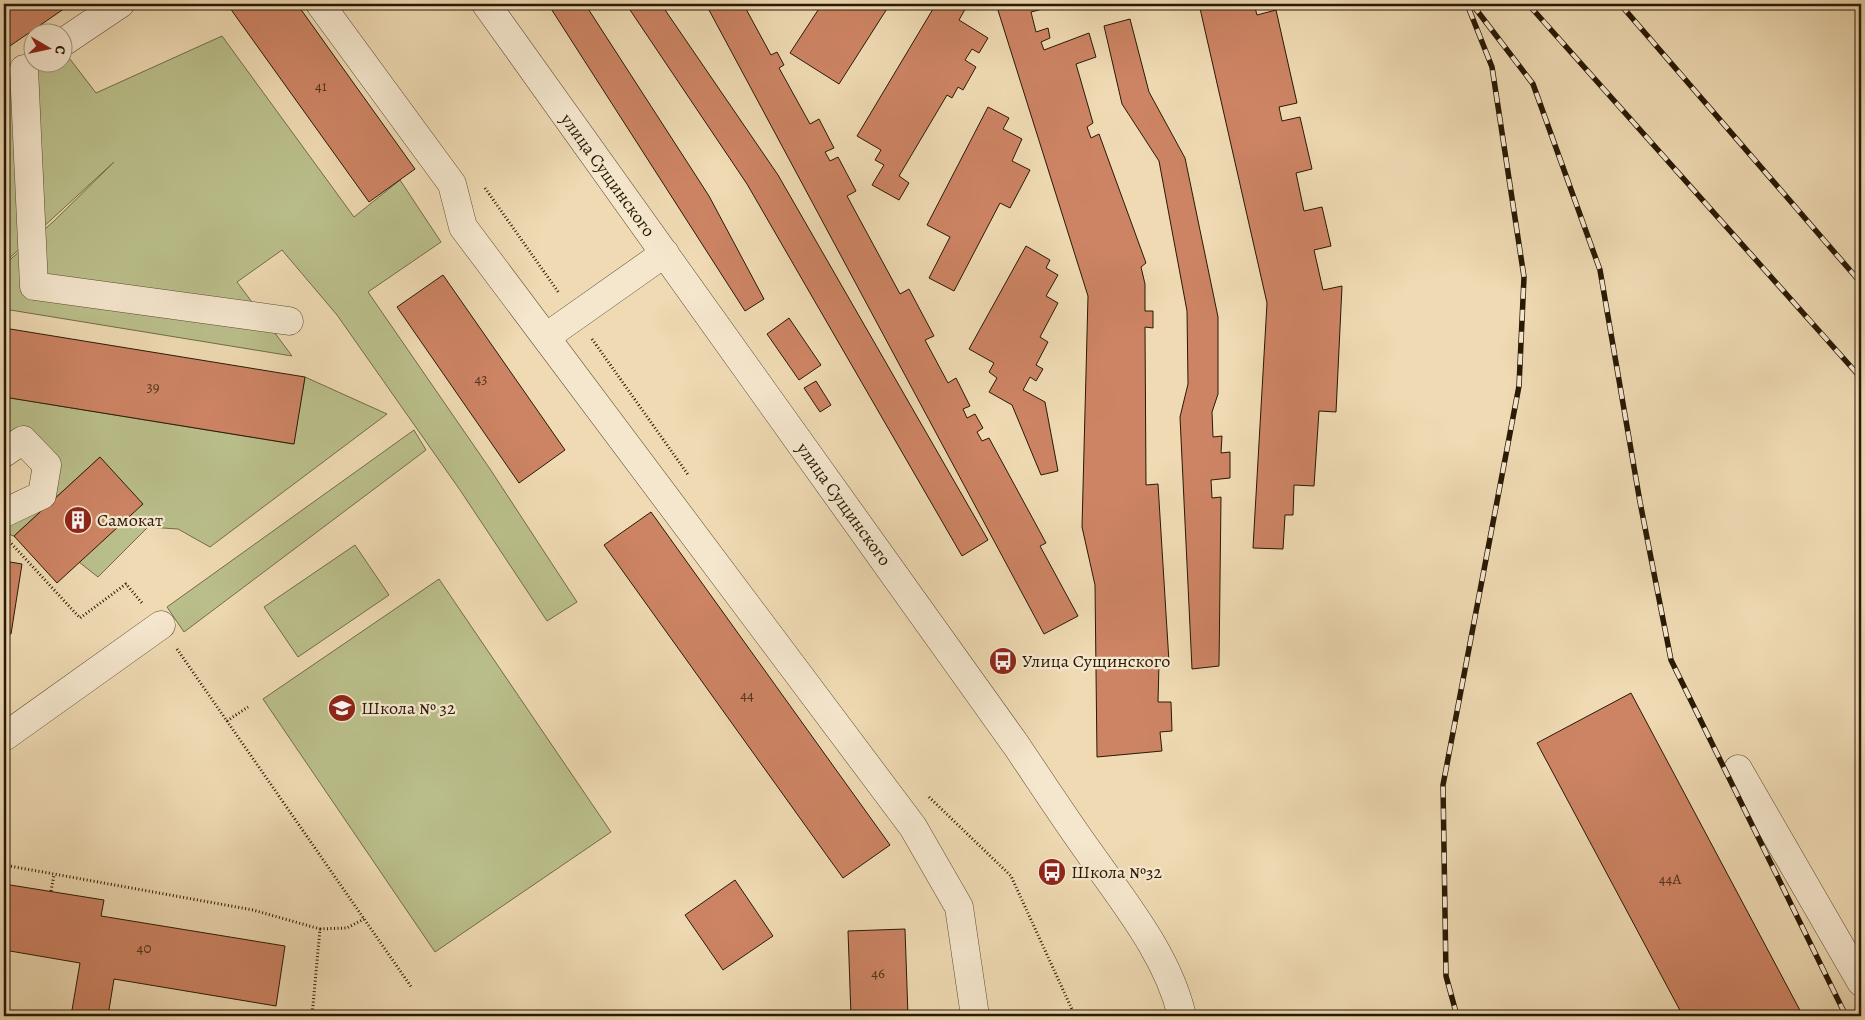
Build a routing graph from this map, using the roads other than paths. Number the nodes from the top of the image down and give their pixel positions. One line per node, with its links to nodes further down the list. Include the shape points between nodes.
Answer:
1 (120, 4): 4 (street)
2 (320, 4): 8 (street, via 452,184 463,227)
3 (486, 4): 6 (street, улица Сущинского)
4 (72, 36)
5 (21, 71): 7 (street, via 34,286)
6 (665, 253): 8 (street); 16 (street, улица Сущинского, via 1016,745 1134,917 1158,956)
7 (289, 321)
8 (546, 337): 15 (street, via 913,826 959,908)
9 (4, 453): 10 (street, via 23,440 47,465 42,495)
10 (4, 513)
11 (161, 625): 12 (street)
12 (4, 738)
13 (1738, 769): 14 (street)
14 (1861, 982)
15 (975, 1016)
16 (1182, 1016)

